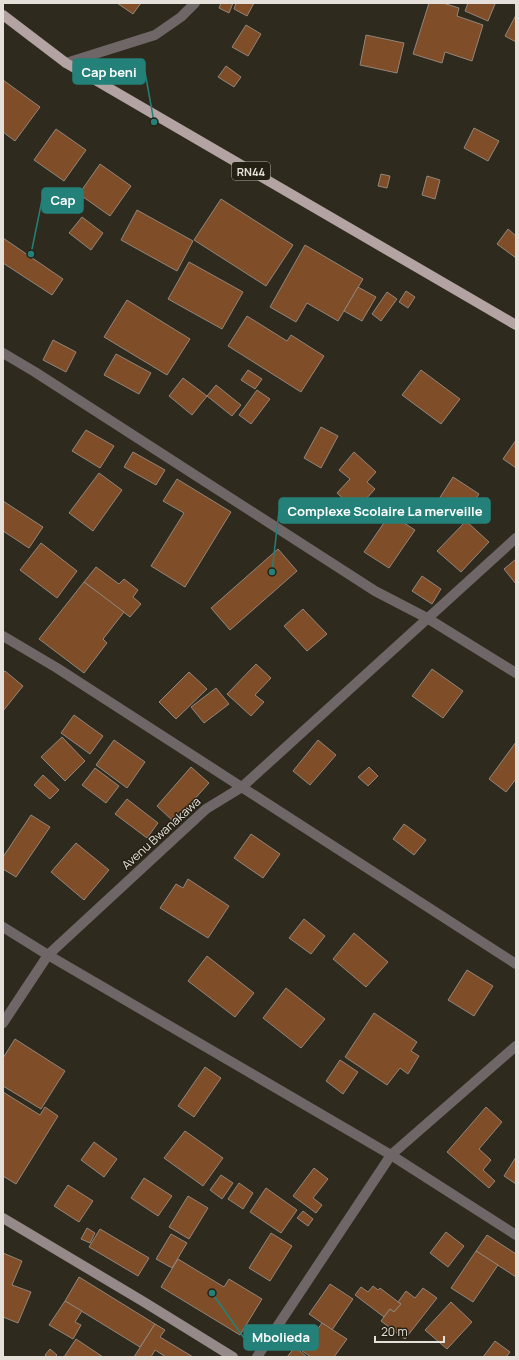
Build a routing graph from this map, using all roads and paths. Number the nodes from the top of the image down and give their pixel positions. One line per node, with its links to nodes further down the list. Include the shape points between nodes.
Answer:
1 (195, 3): 3 (street, via 181,17 155,35)
2 (3, 15): 3 (main road, RN44)
3 (66, 63): 4 (main road, RN44)
4 (516, 325)
5 (3, 353): 7 (street, via 375,591)
6 (516, 538): 7 (street, Avenu Bwanakawa)
7 (427, 618): 9 (street); 10 (street, Avenu Bwanakawa)
8 (3, 636): 10 (street)
9 (516, 673)
10 (242, 787): 12 (street, Avenu Bwanakawa, via 206,809); 13 (street)
11 (3, 927): 12 (street)
12 (48, 955): 14 (street, Avenu Bwanakawa); 16 (street)
13 (516, 964)
14 (3, 1023)
15 (516, 1046): 16 (street)
16 (391, 1155): 18 (street); 20 (street)
17 (3, 1218): 19 (street)
18 (516, 1235)
19 (233, 1357)
20 (257, 1357)

